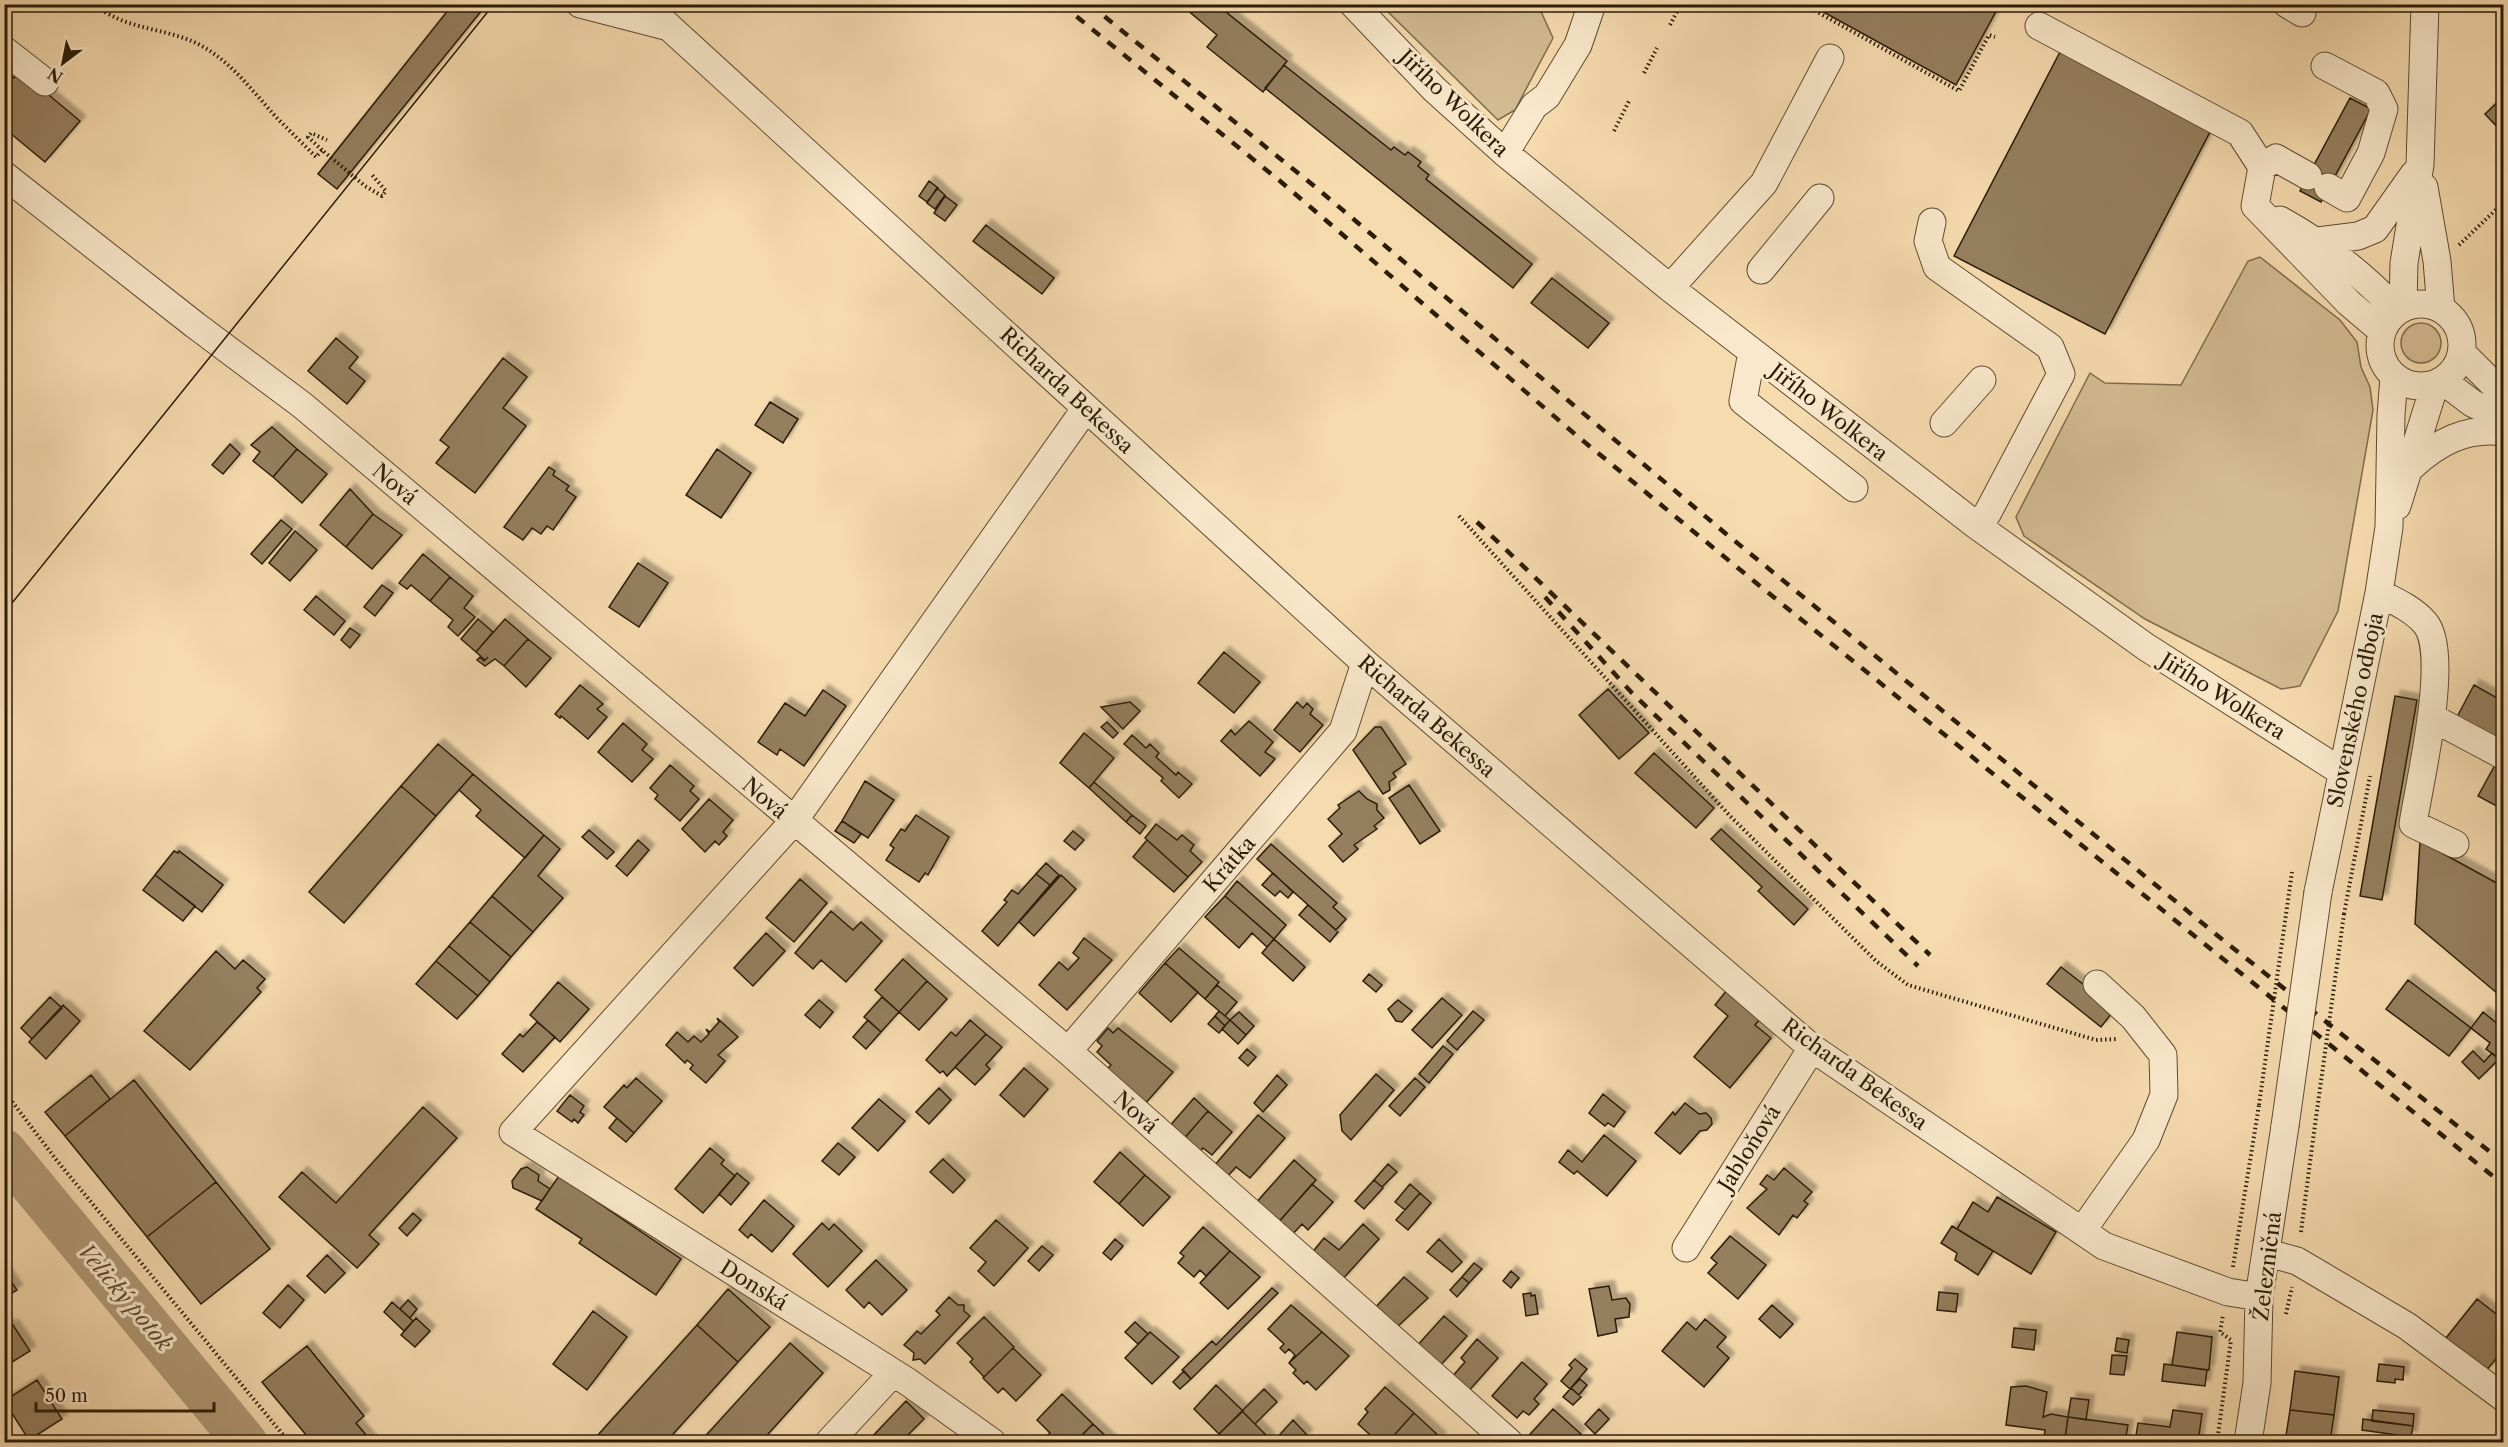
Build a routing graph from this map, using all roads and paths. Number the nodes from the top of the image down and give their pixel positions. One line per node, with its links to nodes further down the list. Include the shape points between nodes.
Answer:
1 (94, 4): 22 (path, via 106,15 131,26 181,36 203,46 236,72 316,157)
2 (580, 4): 10 (street)
3 (644, 4): 10 (street, Richarda Bekessa)
4 (1353, 4): 23 (street, Jiřího Wolkera, via 1434,89)
5 (1592, 4): 23 (street, via 1578,45 1547,96 1533,106)
6 (1681, 4): 9 (path)
7 (1803, 4): 12 (path, via 1959,91 1989,35)
8 (2425, 4): 24 (street)
9 (1670, 25)
10 (669, 27): 44 (street, Richarda Bekessa)
11 (2039, 27): 25 (street, via 2240,133)
12 (1995, 38)
13 (1657, 48): 17 (path)
14 (4, 50): 18 (street)
15 (1830, 58): 35 (street, via 1764,183)
16 (2325, 66): 25 (street, via 2376,93 2384,109 2371,153 2348,198 2276,158)
17 (1644, 73)
18 (45, 82)
19 (1629, 101): 20 (path)
20 (1614, 131)
21 (327, 140): 22 (path, via 312,133 308,137)
22 (322, 150): 27 (path, via 382,196 386,191)
23 (1505, 153): 35 (street, Jiřího Wolkera)
24 (2420, 165): 32 (street, via 2375,229 2358,236); 36 (street); 37 (street)
25 (2262, 167): 30 (street)
26 (4, 175): 58 (street, Nová, via 302,405)
27 (372, 175)
28 (1820, 198): 34 (street)
29 (2504, 202): 33 (path)
30 (2255, 206): 32 (street); 37 (street, via 2349,303)
31 (1932, 222): 51 (street, via 1928,241 1937,267 2050,347 2061,374 1987,514)
32 (2318, 241): 37 (street, via 2368,280)
33 (2459, 245)
34 (1761, 270)
35 (1670, 288): 38 (street, Jiřího Wolkera)
36 (2441, 309): 37 (street, via 2429,304); 39 (street, via 2459,327)
37 (2394, 317): 40 (street, via 2381,356)
38 (1752, 352): 49 (street, via 1743,401); 51 (street, Jiřího Wolkera)
39 (2462, 353): 42 (street, via 2459,364); 43 (street)
40 (2394, 377): 42 (street, via 2414,386); 52 (street, Slovenského odboja)
41 (1982, 380): 46 (street)
42 (2439, 383): 45 (street); 48 (street, Slovenského odboja)
43 (2504, 395)
44 (1086, 408): 54 (street, Richarda Bekessa); 58 (street)
45 (2504, 419)
46 (1944, 423)
47 (2504, 432): 48 (street, via 2456,435 2432,448)
48 (2410, 467): 52 (street, Slovenského odboja)
49 (1854, 488)
50 (1459, 516): 63 (path, via 1730,816 1876,961 1908,985 2096,1040)
51 (1976, 525): 57 (street, Jiřího Wolkera, via 2146,647)
52 (2389, 527): 53 (street, Slovenského odboja)
53 (2379, 593): 55 (street, via 2402,604 2427,625 2437,664); 57 (street, Slovenského odboja)
54 (1365, 663): 64 (street, Richarda Bekessa); 65 (street, Krátka, via 1343,731)
55 (2431, 717): 56 (street); 59 (street, via 2413,824)
56 (2504, 756)
57 (2342, 772): 67 (street, Slovenského odboja, bridge, via 2318,892)
58 (793, 822): 65 (street, Nová); 75 (street, Donská, via 513,1132)
59 (2455, 844)
60 (2292, 872): 72 (path, bridge)
61 (2344, 914): 69 (path, bridge)
62 (2097, 984): 63 (street, via 2133,1017)
63 (2149, 1038): 68 (street, via 2163,1055 2164,1095 2146,1140)
64 (1812, 1048): 68 (street, Richarda Bekessa); 70 (street, Jabloňová)
65 (1068, 1052): 80 (street, Nová)
66 (4, 1090): 77 (path, via 58,1162)
67 (2285, 1126): 71 (street, Železničná)
68 (2082, 1230): 73 (street, Richarda Bekessa, via 2104,1246 2146,1263 2228,1292)
69 (2301, 1232)
70 (1686, 1248)
71 (2268, 1252): 73 (street, Železničná); 76 (street, via 2297,1262 2408,1326)
72 (2235, 1257)
73 (2259, 1297): 82 (street, Železničná, via 2257,1383)
74 (2220, 1332): 81 (path, via 2231,1340)
75 (893, 1373): 78 (street); 79 (street, Donská)
76 (2504, 1398)
77 (289, 1443)
78 (829, 1443)
79 (992, 1443)
80 (1509, 1443)
81 (2217, 1443)
82 (2248, 1443)

